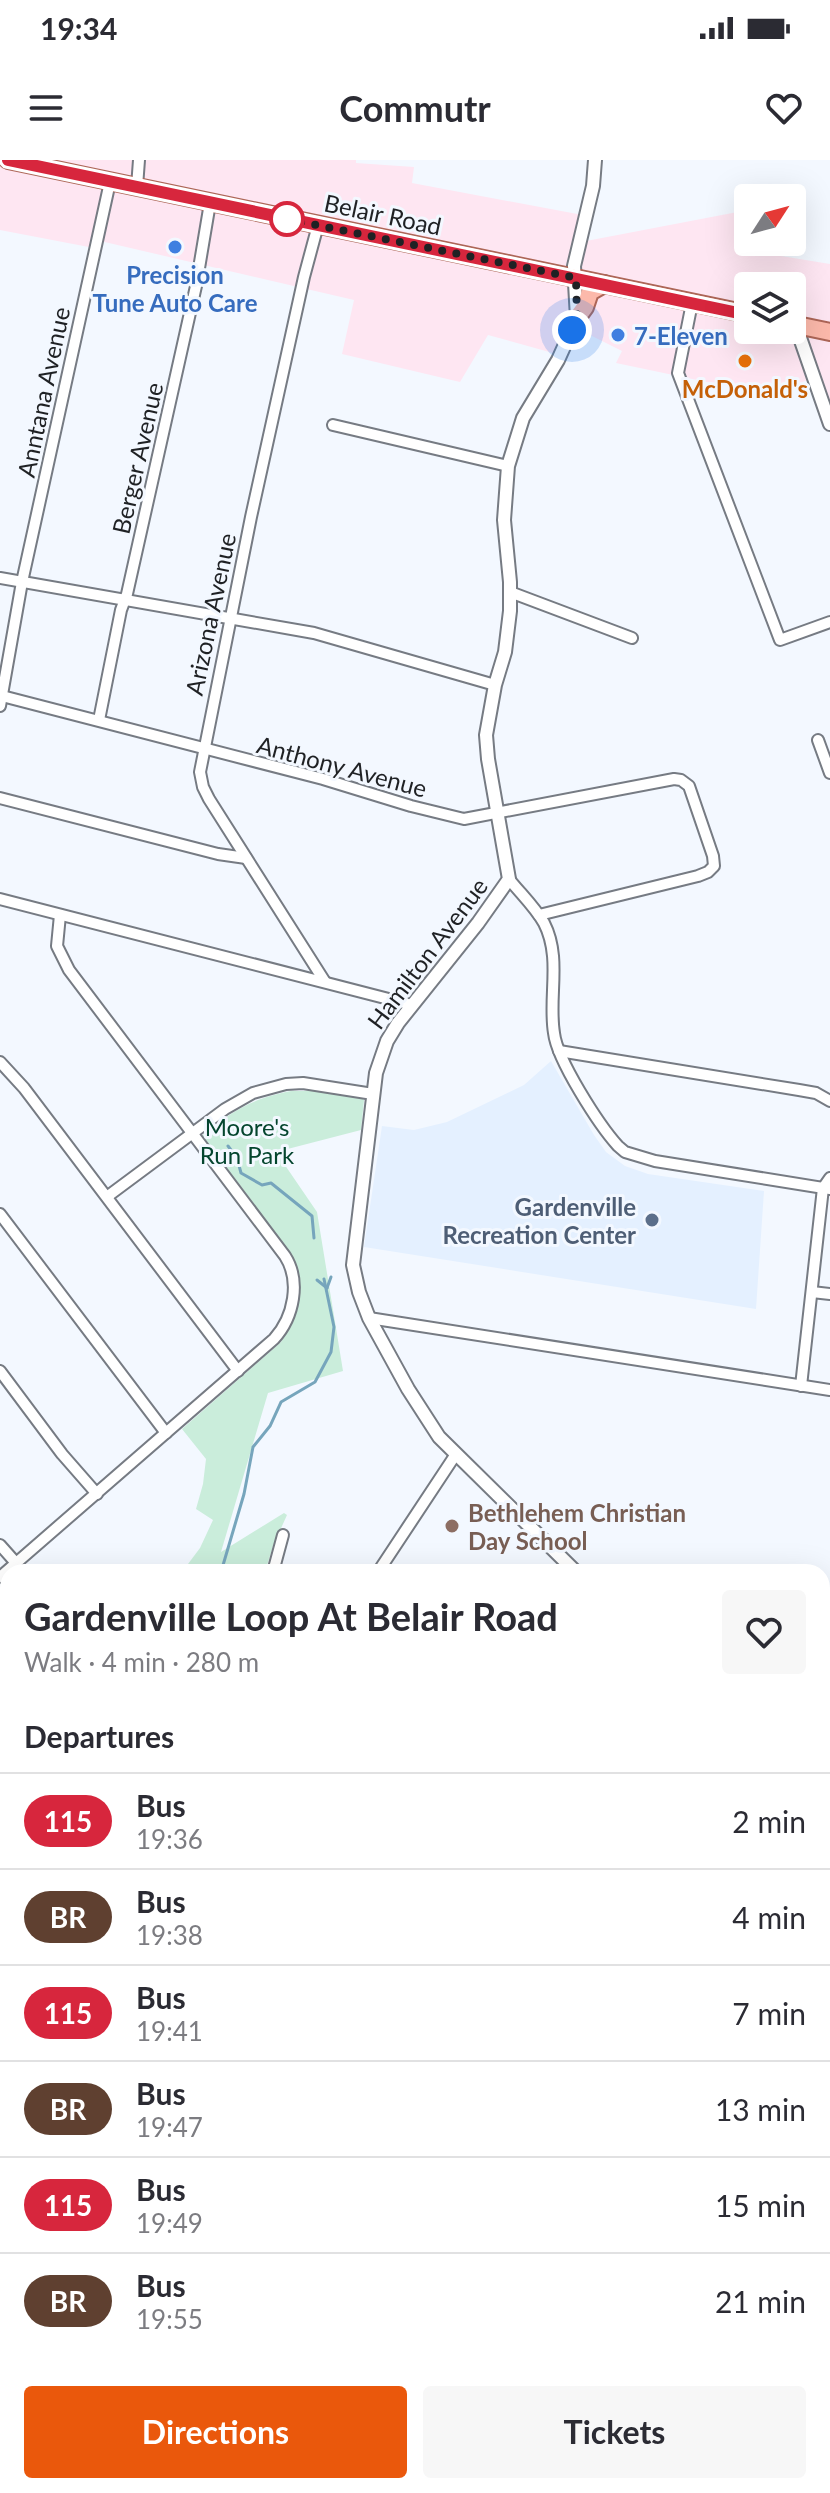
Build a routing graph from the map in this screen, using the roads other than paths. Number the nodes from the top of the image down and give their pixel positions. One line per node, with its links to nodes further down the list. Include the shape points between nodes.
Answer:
1 (139, 160): 5 (street)
2 (595, 160): 8 (street, Hamilton Avenue)
3 (16, 161): 4 (main road, Belair Road)
4 (110, 182): 5 (main road, Belair Road); 20 (street, Anntana Avenue)
5 (137, 187): 6 (main road, Belair Road)
6 (210, 203): 7 (main road, Belair Road); 22 (street, Berger Avenue, via 196,286)
7 (318, 225): 8 (main road, Belair Road); 23 (street, Arizona Avenue)
8 (576, 278): 9 (main road, Belair Road); 12 (street, Hamilton Avenue)
9 (604, 284): 10 (main road, Belair Road); 12 (main road, via 590,292)
10 (692, 303): 11 (main road, Belair Road); 24 (street, via 678,373 780,640)
11 (734, 311)
12 (577, 318): 18 (street, Hamilton Avenue, via 523,418)
13 (806, 327): 14 (main road)
14 (830, 332)
15 (802, 344): 16 (street)
16 (830, 424)
17 (333, 425): 18 (street)
18 (508, 466): 21 (street, Hamilton Avenue, via 504,520)
19 (0, 578): 20 (street)
20 (22, 582): 22 (street); 27 (street, Anntana Avenue)
21 (510, 592): 25 (street); 26 (street, Hamilton Avenue, via 507,638)
22 (123, 601): 23 (street); 28 (street, Berger Avenue)
23 (230, 618): 26 (street, via 314,633); 30 (street, Arizona Avenue)
24 (830, 622)
25 (632, 638)
26 (495, 685): 33 (street, Hamilton Avenue, via 486,735)
27 (1, 701): 28 (street, Anthony Avenue)
28 (99, 720): 30 (street, Anthony Avenue)
29 (818, 740): 31 (street)
30 (203, 750): 33 (street, Anthony Avenue, via 453,818); 34 (street, Arizona Avenue, via 203,787)
31 (830, 773)
32 (0, 798): 34 (street)
33 (499, 813): 35 (street, Hamilton Avenue); 38 (street, Anthony Avenue, via 674,779 692,792 713,856 712,869)
34 (246, 858): 39 (street, Arizona Avenue)
35 (509, 879): 38 (street); 40 (street, Hamilton Avenue)
36 (0, 899): 37 (street)
37 (60, 915): 39 (street); 45 (street, via 61,958)
38 (539, 915): 41 (street, via 555,968 553,1032)
39 (325, 982): 40 (street)
40 (412, 1005): 43 (street, Hamilton Avenue, via 387,1041)
41 (559, 1051): 44 (street, via 784,1087); 46 (street, via 608,1134 625,1152 655,1161)
42 (0, 1062): 47 (street)
43 (373, 1094): 45 (street, via 303,1083 277,1086 237,1100); 51 (street, Hamilton Avenue, via 353,1265)
44 (828, 1099)
45 (192, 1133): 47 (street); 53 (street, via 285,1256 295,1284 280,1333)
46 (828, 1185): 49 (street)
47 (108, 1196): 53 (street)
48 (0, 1214): 56 (street)
49 (812, 1292): 50 (street); 54 (street)
50 (830, 1294)
51 (369, 1318): 54 (street); 57 (street, Hamilton Avenue, via 424,1416)
52 (0, 1371): 58 (street)
53 (238, 1371): 56 (street)
54 (801, 1386): 55 (street)
55 (830, 1390)
56 (166, 1433): 58 (street)
57 (456, 1454): 63 (street); 64 (street, Hamilton Avenue)
58 (97, 1494): 61 (street)
59 (283, 1535): 62 (street)
60 (0, 1545): 61 (street)
61 (16, 1563)
62 (275, 1564)
63 (383, 1564)
64 (568, 1564)

